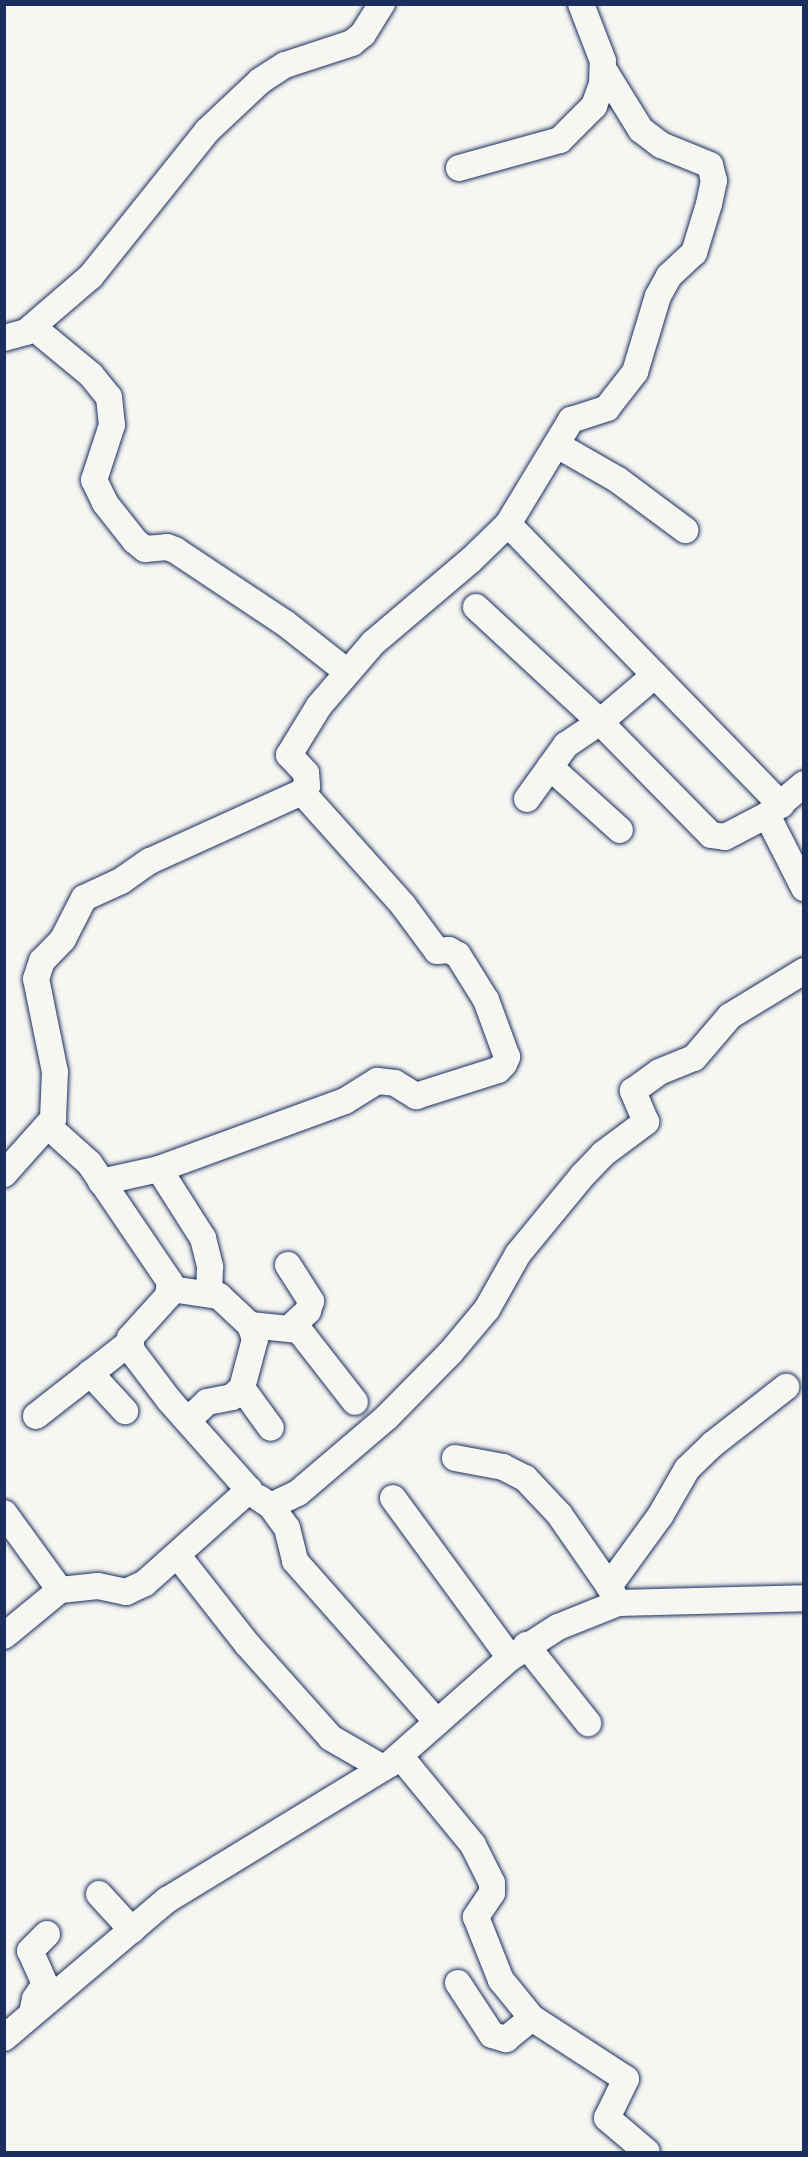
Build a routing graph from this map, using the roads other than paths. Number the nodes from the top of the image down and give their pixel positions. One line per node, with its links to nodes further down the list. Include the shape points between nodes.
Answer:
1 (382, 4): 5 (street, via 363,34 352,43 285,65 261,81 207,131 91,276)
2 (580, 4): 3 (street)
3 (604, 70): 4 (street, via 594,106 560,140); 7 (street, via 641,129 661,144 710,165 714,181 694,253 669,276 658,296 635,372 607,408 571,420)
4 (459, 168)
5 (33, 327): 6 (street); 11 (street, via 91,375 109,398 112,424 94,480 100,496 135,541 145,549 175,550 285,623)
6 (4, 338)
7 (557, 445): 8 (street); 9 (street, via 618,480)
8 (508, 524): 11 (street); 12 (street)
9 (685, 530)
10 (476, 607): 13 (street)
11 (346, 671): 16 (street, via 291,748 289,755 306,773 308,781)
12 (655, 675): 13 (street); 18 (street)
13 (600, 722): 14 (street, via 572,739); 18 (street, via 711,835 724,837)
14 (550, 767): 17 (street); 19 (street)
15 (804, 784): 18 (street)
16 (302, 792): 22 (street, via 150,861 116,884 84,898 63,939 42,961 36,980 55,1072 54,1111); 23 (street, via 403,905 437,951 449,950 458,955 486,1000 507,1057 498,1070 416,1096 395,1083 377,1081 345,1101)
17 (527, 799)
18 (774, 810): 20 (street)
19 (620, 830)
20 (804, 888)
21 (804, 971): 43 (street, via 730,1016 694,1058 659,1072 633,1091 646,1122 603,1154 584,1175 518,1254 487,1310 452,1352 387,1417 298,1493)
22 (49, 1127): 24 (street); 25 (street, via 80,1152)
23 (159, 1169): 25 (street); 28 (street, via 203,1238 210,1267)
24 (4, 1174)
25 (101, 1182): 27 (street)
26 (288, 1265): 30 (street, via 311,1301 308,1311)
27 (171, 1289): 28 (street); 31 (street, via 133,1332)
28 (209, 1293): 29 (street, via 231,1304)
29 (250, 1324): 30 (street); 34 (street, via 255,1339)
30 (290, 1328): 35 (street, via 308,1337)
31 (129, 1343): 32 (street); 38 (street, via 146,1370)
32 (90, 1373): 36 (street); 37 (street)
33 (786, 1387): 47 (street, via 687,1469)
34 (242, 1388): 38 (street, via 232,1397 207,1402); 39 (street)
35 (355, 1402)
36 (125, 1411)
37 (36, 1416)
38 (189, 1419): 41 (street)
39 (271, 1428)
40 (455, 1458): 47 (street, via 503,1467 525,1478 563,1520)
41 (249, 1490): 43 (street); 45 (street)
42 (393, 1498): 50 (street)
43 (271, 1506): 51 (street, via 287,1528 295,1561)
44 (4, 1513): 46 (street)
45 (178, 1556): 46 (street, via 131,1591 98,1586); 53 (street, via 247,1644 331,1738)
46 (60, 1590): 49 (street)
47 (613, 1594): 48 (street); 50 (street)
48 (804, 1598)
49 (4, 1636)
50 (518, 1652): 51 (street); 52 (street)
51 (436, 1722): 53 (street)
52 (588, 1723)
53 (392, 1762): 55 (street, via 188,1885); 59 (street, via 473,1845 493,1888 476,1917 477,1926 501,1980)
54 (99, 1894): 55 (street)
55 (132, 1930): 58 (street)
56 (47, 1934): 58 (street, via 29,1956 45,1984 35,1999)
57 (458, 1983): 59 (street, via 492,2035 506,2039)
58 (32, 2016): 60 (street)
59 (532, 2018): 61 (street, via 626,2079 607,2118)
60 (4, 2038)
61 (647, 2152)

